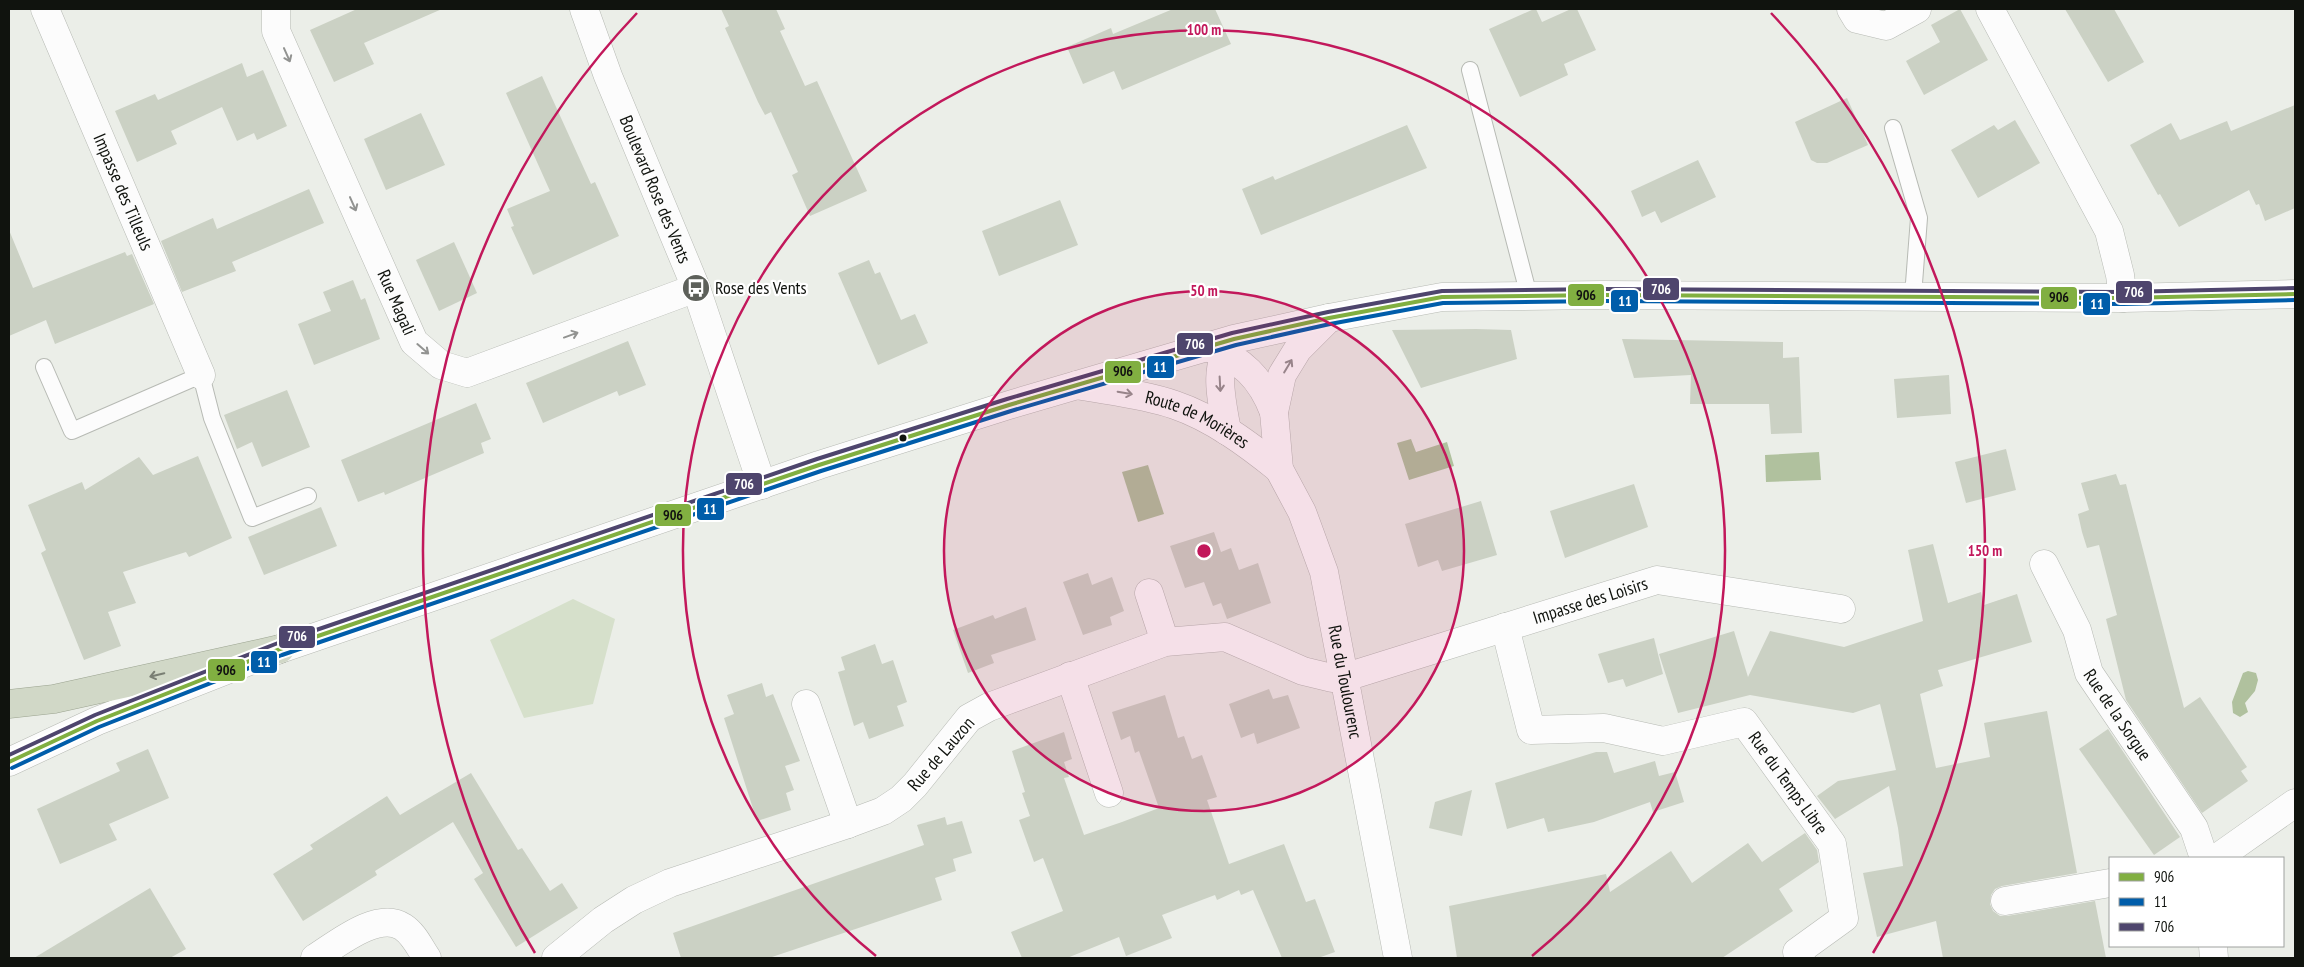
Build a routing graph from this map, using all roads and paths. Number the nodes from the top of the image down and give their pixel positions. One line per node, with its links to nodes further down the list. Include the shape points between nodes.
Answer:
1 (45, 9): 17 (street, Impasse des Tilleuls)
2 (276, 9): 9 (street, Rue Magali, one-way to 9, via 276,30 414,342 441,365 467,373)
3 (584, 9): 9 (street, Boulevard Rose des Vents, via 608,76)
4 (1851, 9): 5 (street, via 1857,19 1886,26)
5 (1917, 9)
6 (1990, 9): 13 (street, via 2109,231)
7 (1470, 70): 11 (lane)
8 (1893, 128): 12 (lane, via 1919,218)
9 (696, 288): 22 (street, Boulevard Rose des Vents)
10 (2295, 294): 13 (street, Route de Morières)
11 (1529, 296): 12 (street, Route de Morières); 14 (street, Route de Morières, via 1442,297)
12 (1913, 296): 13 (street, Route de Morières)
13 (2122, 298)
14 (1329, 318): 15 (street, Route de Morières); 19 (street, Rue du Toulourenc, one-way to 14, via 1287,366 1298,349)
15 (1222, 346): 18 (street, Route de Morières); 19 (street, Rue du Toulourenc, via 1255,377); 20 (street, one-way to 20, via 1219,380)
16 (44, 367): 17 (lane, via 72,431)
17 (202, 375): 23 (lane, via 212,418 252,518)
18 (1077, 385): 20 (street, Route de Morières, one-way to 20, via 1175,405); 22 (street, Route de Morières)
19 (1274, 412): 21 (street, Rue du Toulourenc)
20 (1227, 431): 21 (street, Route de Morières)
21 (1279, 469): 31 (street, Rue du Toulourenc, via 1302,512 1324,572)
22 (762, 485): 29 (street, Route de Morières)
23 (308, 496)
24 (2044, 564): 38 (street, Rue de la Sorgue, via 2077,630 2089,673 2194,828)
25 (1149, 594): 28 (street)
26 (1841, 609): 27 (street, Impasse des Loisirs, via 1658,580)
27 (1505, 627): 31 (street, Impasse des Loisirs); 46 (street, Rue du Temps Libre, via 1532,730 1604,728 1663,741 1744,722 1832,844 1844,918 1797,952)
28 (1165, 642): 30 (street, Rue de Lauzon); 31 (street, Rue de Lauzon, via 1225,637 1304,671 1332,678)
29 (280, 649): 32 (highway, one-way to 32, via 54,699); 34 (street, Route de Morières, via 97,722)
30 (1070, 676): 35 (street); 37 (street, Rue de Lauzon, via 968,718 901,799)
31 (1346, 676): 45 (street, Rue du Toulourenc)
32 (9, 704)
33 (806, 704): 37 (street)
34 (9, 762)
35 (1109, 793)
36 (2295, 803): 39 (street)
37 (848, 824): 44 (street, Rue de Lauzon, via 670,883 634,900 603,920)
38 (2204, 857)
39 (2218, 857)
40 (2109, 883): 41 (street)
41 (2005, 901)
42 (315, 958): 43 (street, via 364,928 385,922 402,926 413,936)
43 (427, 958)
44 (556, 958)
45 (1398, 958)
46 (1801, 958)

